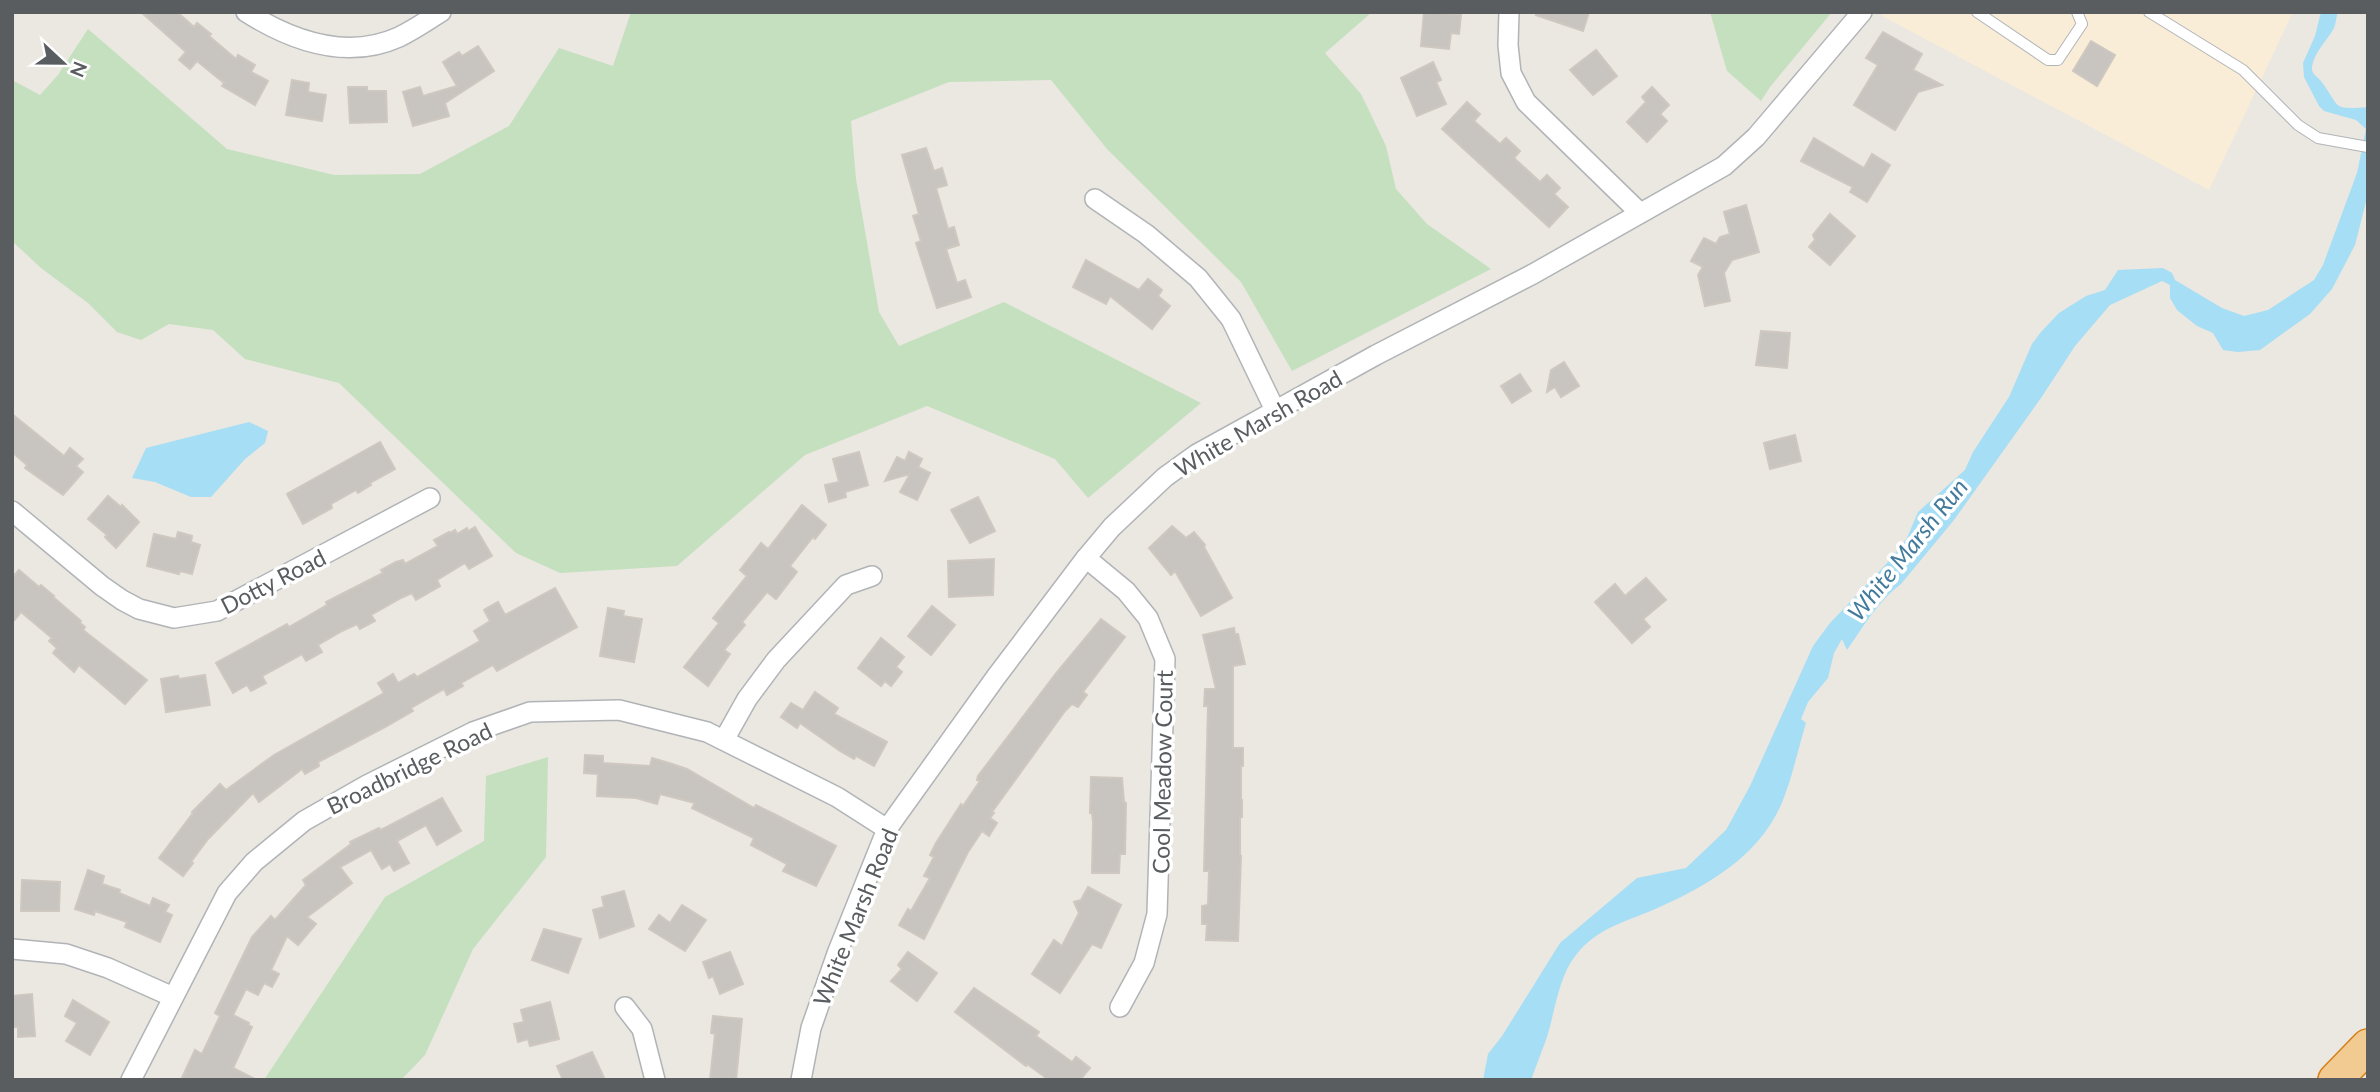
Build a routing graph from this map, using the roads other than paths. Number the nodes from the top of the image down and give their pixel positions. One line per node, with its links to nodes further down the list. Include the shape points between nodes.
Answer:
1 (246, 12): 2 (street, via 290,37 349,48 380,44)
2 (441, 12)
3 (1509, 12): 10 (street, via 1511,73 1526,102)
4 (1862, 12): 10 (street, White Marsh Road, via 1793,96 1724,166)
5 (1977, 12): 7 (lane, via 2048,60 2058,60 2082,24)
6 (2149, 12): 8 (lane, via 2243,70 2290,118 2318,138)
7 (2081, 13)
8 (2364, 147)
9 (1095, 200): 11 (street, via 1146,234 1198,278 1231,319)
10 (1640, 213): 11 (street, White Marsh Road)
11 (1275, 410): 14 (street, White Marsh Road, via 1165,477)
12 (430, 498): 13 (street, Dotty Road, via 228,606 174,618 122,600)
13 (12, 511)
14 (1086, 558): 17 (street, White Marsh Road); 21 (street, Cool Meadow Court, via 1126,591 1148,618 1165,659 1157,914 1144,962)
15 (872, 576): 16 (street, via 846,585 776,660)
16 (724, 740): 17 (street, Broadbridge Road); 19 (street, Broadbridge Road, via 619,710 591,709 530,712 473,732 304,821 254,862 228,893)
17 (887, 828): 25 (street, White Marsh Road, via 816,1015)
18 (12, 949): 19 (street, via 65,954)
19 (173, 997): 23 (street, Broadbridge Road)
20 (625, 1007): 24 (street, via 642,1029)
21 (1120, 1007)
22 (2368, 1046): 26 (highway)
23 (131, 1080)
24 (655, 1080)
25 (801, 1080)
26 (2335, 1080)

